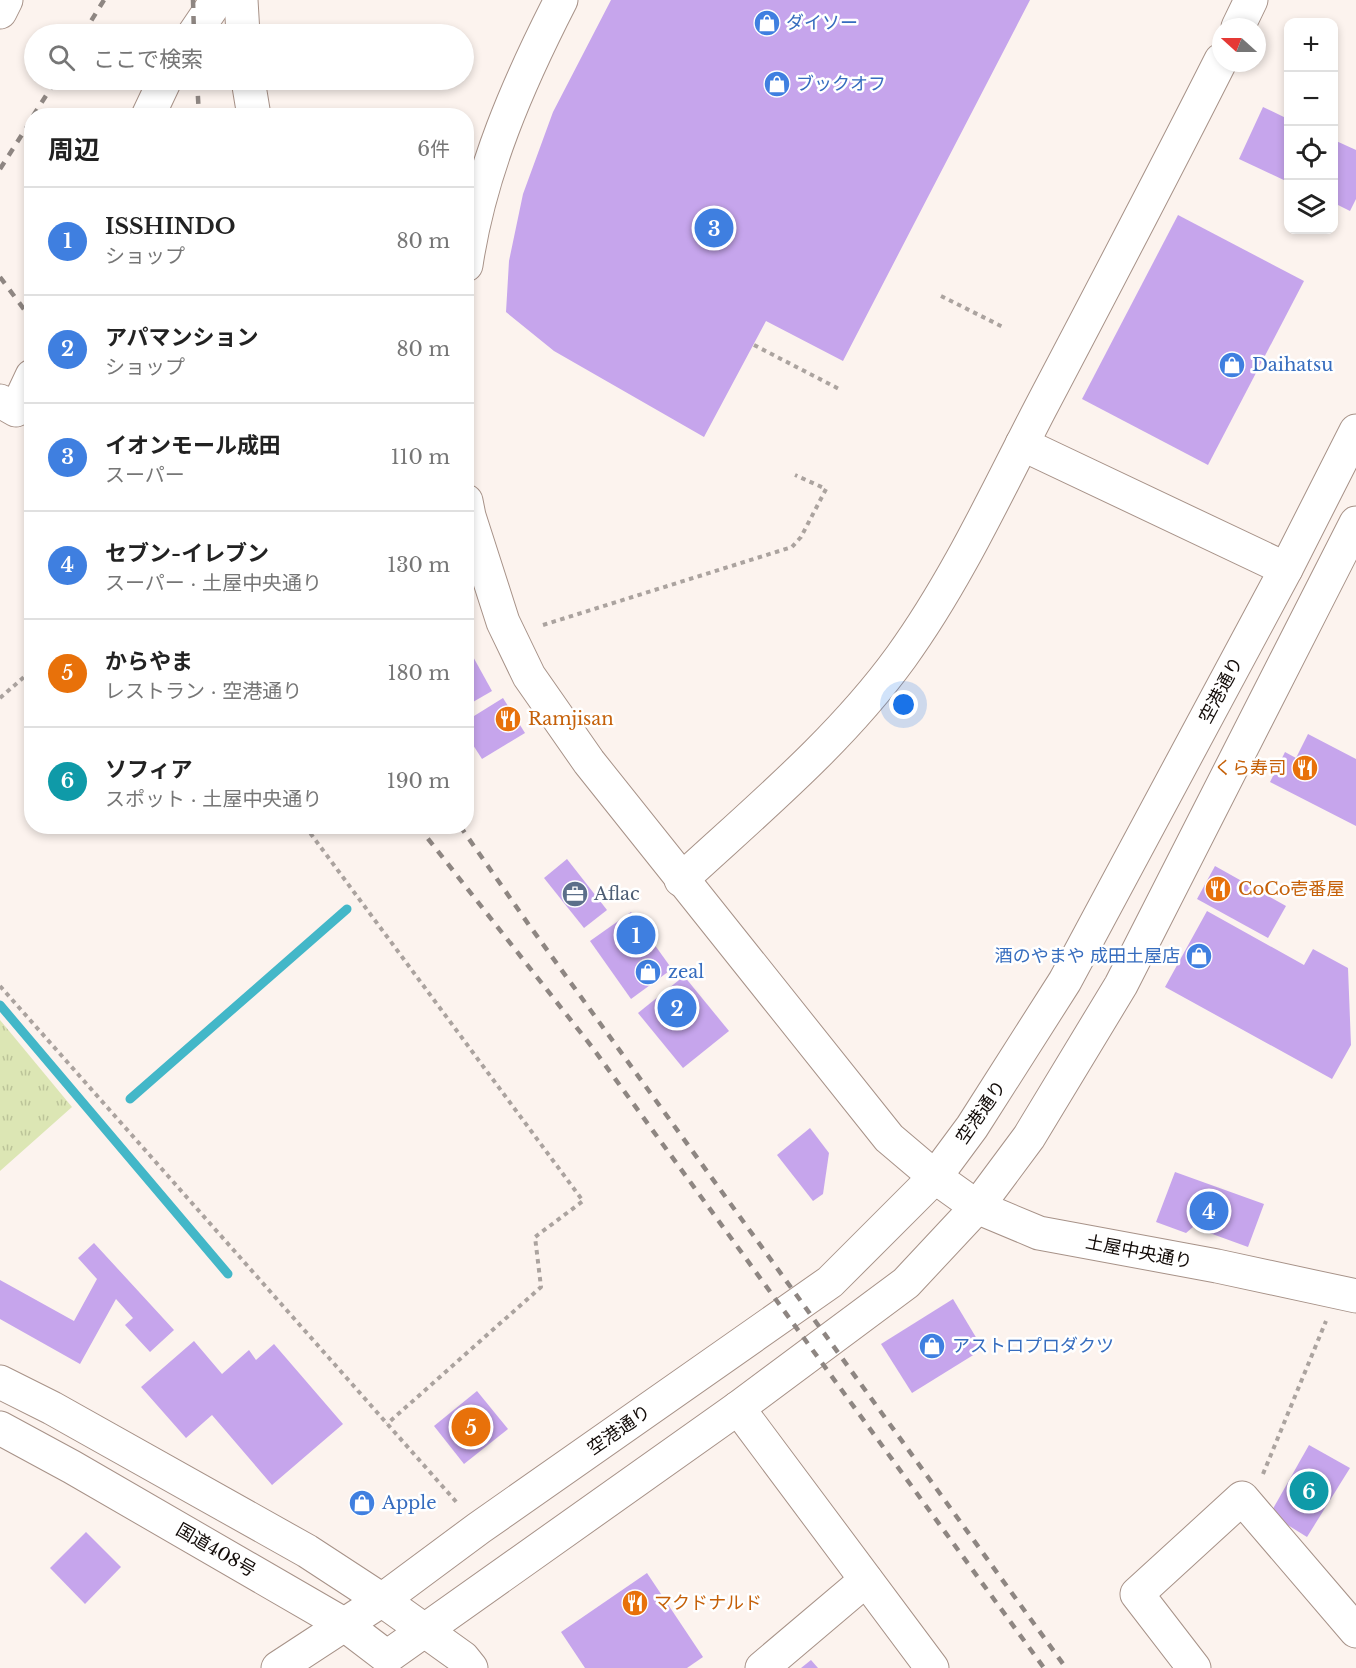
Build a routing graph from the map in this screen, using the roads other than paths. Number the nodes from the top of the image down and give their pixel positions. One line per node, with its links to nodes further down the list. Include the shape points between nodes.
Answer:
1 (6, 0): 6 (main road)
2 (217, 0): 8 (main road)
3 (241, 0): 9 (main road)
4 (561, 0): 15 (main road, via 502,128)
5 (1251, 0): 7 (main road)
6 (0, 12)
7 (1242, 18)
8 (201, 24)
9 (242, 24)
10 (1215, 72): 19 (main road)
11 (160, 90): 13 (main road)
12 (250, 90): 14 (main road)
13 (152, 108)
14 (253, 108)
15 (474, 229)
16 (24, 392): 17 (main road, via 16,410)
17 (0, 401)
18 (1356, 431): 22 (main road, 空港通り)
19 (1022, 444): 22 (main road); 23 (main road, via 944,589 901,657 865,703 810,760)
20 (1356, 523): 25 (main road, via 1121,985 1029,1137)
21 (474, 534): 23 (main road, 土屋中央通り, via 503,622 529,676 589,762)
22 (1286, 569): 24 (main road, 空港通り, via 1065,981 990,1100)
23 (681, 880): 24 (main road, 土屋中央通り, via 889,1138)
24 (935, 1177): 25 (main road, 土屋中央通り); 31 (main road, 空港通り, via 830,1282)
25 (977, 1207): 26 (main road, 土屋中央通り, via 1039,1233); 28 (main road, via 906,1283)
26 (1347, 1294)
27 (0, 1382): 31 (main road, via 307,1551)
28 (738, 1408): 30 (main road); 33 (main road)
29 (0, 1428): 32 (main road, 国道408号)
30 (866, 1580): 38 (main road); 39 (main road)
31 (382, 1600): 32 (main road, 空港通り); 33 (main road)
32 (345, 1624): 35 (main road, 国道408号); 36 (main road, 空港通り)
33 (424, 1630): 35 (main road, 国道408号); 37 (main road)
34 (1356, 1630): 40 (main road, via 1242,1498 1137,1594)
35 (386, 1664)
36 (278, 1668)
37 (471, 1668)
38 (762, 1668)
39 (932, 1668)
40 (1194, 1668)

